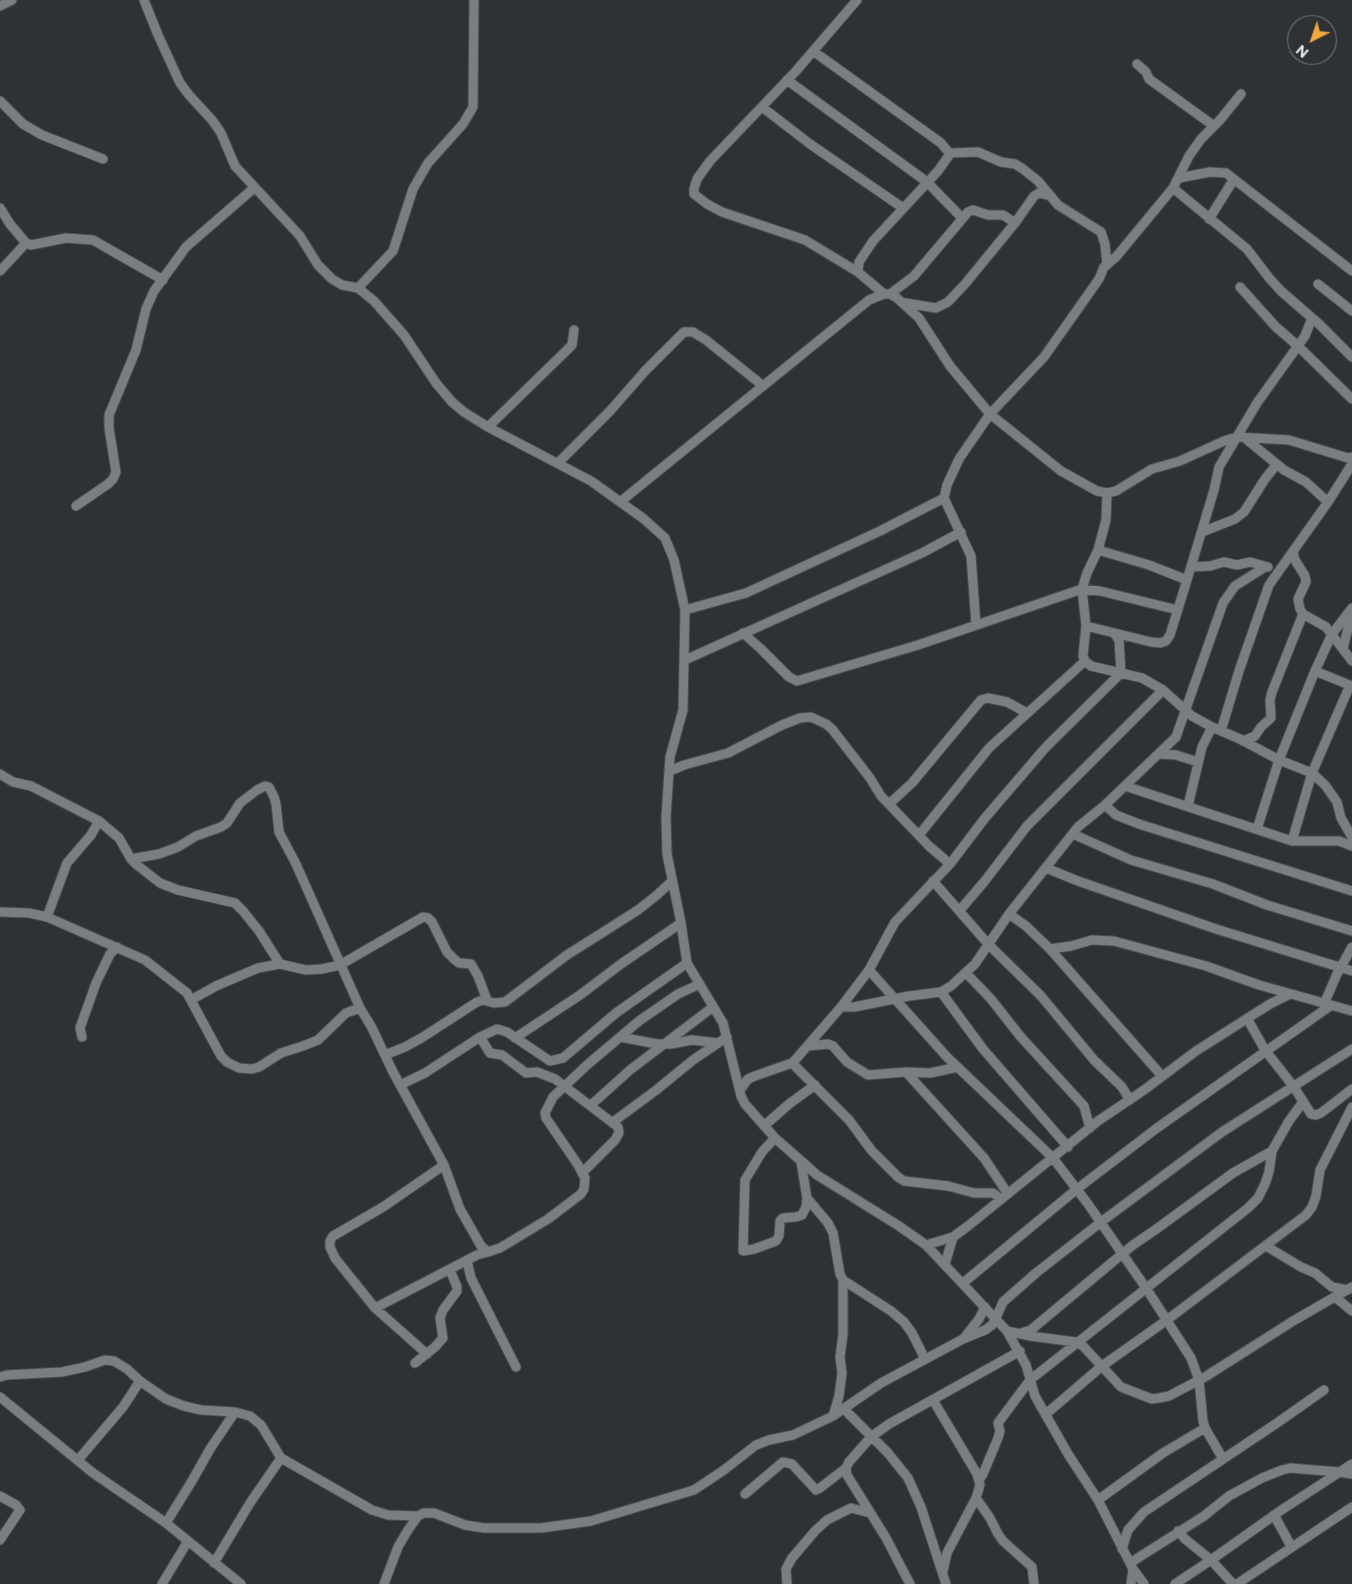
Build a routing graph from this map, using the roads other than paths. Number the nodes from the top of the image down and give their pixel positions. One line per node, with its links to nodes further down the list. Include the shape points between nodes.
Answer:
1 (12, 0): 5 (street)
2 (144, 0): 18 (street, via 180,82 212,120 235,166)
3 (474, 0): 34 (street, via 473,107 463,124 421,174 393,251)
4 (857, 0): 6 (street)
5 (0, 6)
6 (814, 51): 8 (street); 13 (street, via 933,137)
7 (1137, 64): 12 (street, via 1149,79)
8 (787, 80): 11 (street); 17 (street)
9 (1240, 94): 12 (street)
10 (0, 101): 14 (street, via 23,124 42,135)
11 (762, 107): 22 (street); 30 (street, via 710,161 697,180 694,194 722,212 805,240)
12 (1214, 126): 15 (street, via 1200,139)
13 (950, 153): 17 (street); 20 (street, via 978,152 1015,164)
14 (103, 159)
15 (1178, 178): 16 (street, via 1220,172); 19 (street)
16 (1234, 179): 24 (street); 29 (street)
17 (927, 182): 22 (street); 23 (street)
18 (254, 188): 31 (street, via 186,247); 34 (street, via 300,236 318,265 332,279)
19 (1173, 188): 24 (street); 27 (street)
20 (1051, 196): 25 (street, via 1036,194); 27 (street, via 1058,205 1101,232)
21 (0, 208): 26 (street)
22 (903, 208): 30 (street, via 862,256)
23 (962, 218): 25 (street, via 973,210 1003,215); 35 (street, via 914,276)
24 (1209, 219): 38 (street, via 1247,249 1270,279)
25 (1015, 223): 36 (street, via 948,302 936,308)
26 (26, 243): 28 (street); 31 (street, via 31,245 66,238 93,240)
27 (1107, 265): 44 (street, via 1044,357)
28 (0, 271)
29 (1352, 271)
30 (858, 272): 35 (street)
31 (162, 280): 54 (street, via 146,309 136,350 109,415 116,472 108,484)
32 (1318, 284): 37 (street)
33 (1240, 287): 40 (street, via 1276,328)
34 (358, 288): 45 (street, via 389,316 452,402)
35 (887, 294): 36 (street); 42 (street, via 869,300)
36 (905, 303): 44 (street, via 919,318 950,366)
37 (1352, 311)
38 (1312, 318): 40 (street); 41 (street)
39 (574, 330): 45 (street, via 572,345)
40 (1298, 346): 43 (street); 46 (street, via 1256,403)
41 (1352, 357)
42 (762, 385): 48 (street, via 706,340 693,332 684,332); 52 (street)
43 (1352, 399)
44 (990, 414): 50 (street, via 1062,471 1097,491); 51 (street, via 959,459)
45 (488, 427): 48 (street)
46 (1241, 438): 47 (street, via 1289,440); 49 (street); 50 (street, via 1224,441 1180,461 1152,469); 56 (street, via 1219,467)
47 (1351, 460): 53 (street)
48 (558, 463): 52 (street)
49 (1277, 464): 53 (street, via 1306,482); 56 (street, via 1244,512 1235,520)
50 (1107, 493): 57 (street, via 1106,520)
51 (944, 498): 55 (street); 65 (street, via 746,593)
52 (620, 502): 65 (street, via 665,538 674,560)
53 (1328, 502): 58 (street)
54 (76, 506)
55 (960, 532): 68 (street, via 971,556); 71 (street, via 922,553)
56 (1202, 532): 59 (street)
57 (1098, 550): 62 (street); 63 (street)
58 (1293, 552): 61 (street); 67 (street, via 1306,582 1298,599)
59 (1191, 567): 60 (street, via 1250,562); 62 (street)
60 (1265, 567): 61 (street); 81 (street, via 1235,586 1223,603)
61 (1280, 568): 84 (street, via 1269,585)
62 (1187, 580): 66 (street)
63 (1082, 589): 66 (street); 68 (street); 69 (street)
64 (1352, 609): 72 (street); 73 (street)
65 (685, 610): 74 (street)
66 (1178, 610): 70 (street, via 1166,641 1151,642)
67 (1303, 614): 72 (street); 85 (street, via 1272,692 1271,718 1255,736)
68 (976, 625): 71 (street, via 797,681)
69 (1086, 626): 70 (street); 75 (street)
70 (1114, 633): 78 (street, via 1118,640)
71 (743, 634): 74 (street)
72 (1332, 634): 73 (street); 77 (street)
73 (1343, 649): 76 (street)
74 (684, 660): 89 (street, via 683,710 672,748)
75 (1085, 661): 78 (street, via 1091,666); 82 (street)
76 (1352, 661)
77 (1315, 671): 79 (street); 87 (street)
78 (1121, 673): 80 (street, via 1142,678); 104 (street, via 1046,747)
79 (1351, 686): 90 (street)
80 (1163, 690): 81 (street); 109 (street, via 1033,819)
81 (1186, 710): 83 (street); 86 (street, via 1176,737)
82 (1027, 713): 93 (street, via 1007,702 988,698 981,700 912,783); 99 (street, via 989,748)
83 (1212, 727): 84 (street); 88 (street)
84 (1221, 731): 85 (street)
85 (1244, 741): 87 (street)
86 (1159, 754): 88 (street); 92 (street)
87 (1279, 760): 90 (street); 97 (street)
88 (1198, 762): 95 (street)
89 (670, 771): 93 (street, via 728,753 782,725 811,717 832,730); 106 (street, via 666,836)
90 (1312, 773): 100 (street, via 1337,802 1341,818); 101 (street)
91 (0, 774): 96 (street)
92 (1125, 786): 94 (street); 95 (street)
93 (889, 804): 99 (street)
94 (1105, 805): 98 (street); 108 (street, via 1139,824)
95 (1188, 806): 97 (street)
96 (99, 820): 103 (street, via 119,838); 112 (street, via 68,863)
97 (1257, 829): 101 (street)
98 (1073, 834): 105 (street); 114 (street, via 1131,860)
99 (919, 835): 104 (street)
100 (1352, 837)
101 (1292, 841): 102 (street, via 1340,841)
102 (1352, 846)
103 (131, 859): 120 (street, via 172,889 235,903 259,931); 121 (street, via 159,854 221,827 240,803 265,786 274,796 279,832)
104 (950, 864): 107 (street)
105 (1046, 868): 111 (street); 122 (street, via 1216,929)
106 (672, 881): 113 (street); 131 (street, via 638,910 567,955 506,1002)
107 (933, 881): 109 (street); 123 (street, via 895,922)
108 (1352, 891)
109 (960, 910): 115 (street)
110 (0, 912): 112 (street)
111 (1010, 914): 115 (street); 118 (street)
112 (47, 917): 116 (street)
113 (681, 923): 119 (street); 142 (street)
114 (1352, 931)
115 (988, 945): 125 (street); 159 (street, via 1041,996)
116 (117, 947): 130 (street, via 156,967 180,986); 138 (street, via 110,954 96,983 80,1028)
117 (1352, 947): 122 (street)
118 (1050, 949): 128 (street, via 1092,940 1114,941 1206,966); 152 (street)
119 (687, 963): 126 (street); 142 (street, via 616,1012 563,1058 550,1061)
120 (280, 964): 121 (street, via 306,970); 130 (street, via 240,975)
121 (340, 965): 131 (street, via 417,920 428,918 454,960 470,964); 134 (street)
122 (1340, 967): 124 (street); 132 (street)
123 (869, 970): 129 (street); 135 (street)
124 (1352, 971)
125 (966, 973): 127 (street); 165 (street, via 1084,1106)
126 (700, 984): 133 (street); 140 (street, via 665,1002)
127 (941, 992): 129 (street); 167 (street, via 982,1049)
128 (1290, 994): 132 (street); 137 (street)
129 (894, 998): 135 (street); 150 (street)
130 (191, 1000): 134 (street, via 221,1056 232,1066 245,1069 259,1067 281,1053 318,1040 346,1013)
131 (488, 1000): 148 (street, via 476,1002 405,1047)
132 (1327, 1005): 136 (street); 146 (street)
133 (713, 1007): 141 (street); 144 (street)
134 (360, 1008): 148 (street)
135 (842, 1008): 145 (street)
136 (1352, 1011)
137 (1248, 1020): 146 (street); 152 (street)
138 (82, 1037)
139 (480, 1037): 142 (street, via 497,1029); 153 (street); 155 (street, via 490,1053 502,1055 526,1072 547,1075)
140 (620, 1037): 144 (street); 155 (street)
141 (727, 1037): 143 (street); 157 (street)
142 (515, 1038)
143 (718, 1043): 144 (street, via 692,1040); 163 (street)
144 (664, 1044): 161 (street)
145 (808, 1046): 149 (street); 151 (street, via 833,1046 852,1067 868,1075)
146 (1265, 1050): 156 (street); 173 (street)
147 (1352, 1050): 156 (street)
148 (385, 1055): 153 (street)
149 (792, 1063): 154 (street); 157 (street, via 748,1079)
150 (958, 1067): 151 (street); 169 (street)
151 (906, 1072): 174 (street, via 984,1158)
152 (1162, 1076): 159 (street)
153 (400, 1085): 171 (street)
154 (815, 1085): 164 (street); 174 (street, via 849,1120 872,1151 904,1181)
155 (564, 1086): 161 (street); 172 (street, via 548,1106 546,1118)
156 (1294, 1088): 160 (street); 176 (street, via 1202,1145)
157 (740, 1090): 164 (street, via 745,1104)
158 (1352, 1090): 160 (street, via 1316,1115 1311,1114)
159 (1130, 1100): 165 (street)
160 (1303, 1102): 168 (street)
161 (591, 1105): 163 (street)
162 (1352, 1107): 179 (street, via 1320,1170 1312,1207 1306,1216)
163 (613, 1122): 172 (street, via 619,1133 615,1140)
164 (764, 1126): 166 (street)
165 (1090, 1128): 167 (street)
166 (775, 1138): 170 (street); 175 (street, via 747,1176 743,1251 776,1241 780,1220 802,1215)
167 (1068, 1147): 169 (street)
168 (1272, 1151): 181 (street, via 1233,1173); 187 (street, via 1269,1172 1258,1198)
169 (1053, 1158): 173 (street); 174 (street)
170 (801, 1162): 175 (street); 178 (street)
171 (444, 1165): 180 (street, via 460,1209 481,1246); 192 (street, via 330,1241 335,1258)
172 (582, 1173): 180 (street, via 585,1183 581,1194 521,1236)
173 (1077, 1189): 176 (street); 186 (street)
174 (1005, 1196): 177 (street)
175 (806, 1198): 185 (street, via 833,1233)
176 (1100, 1222): 181 (street); 190 (street)
177 (953, 1237): 178 (street); 183 (street)
178 (926, 1245): 183 (street)
179 (1266, 1246): 188 (street, via 1332,1287); 195 (street)
180 (488, 1252): 182 (street)
181 (1122, 1253): 187 (street); 197 (street, via 1038,1324)
182 (467, 1262): 184 (street); 205 (street, via 471,1278)
183 (945, 1264): 186 (street)
184 (450, 1270): 192 (street); 201 (street, via 456,1280 457,1291 442,1310 443,1338)
185 (843, 1280): 202 (street, via 904,1322); 216 (street, via 842,1373)
186 (963, 1283): 191 (street)
187 (1146, 1288): 195 (street); 199 (street)
188 (1351, 1289): 189 (street)
189 (1335, 1297): 193 (street); 208 (street)
190 (1003, 1302): 191 (street); 194 (street)
191 (984, 1305): 194 (street); 198 (street, via 974,1326)
192 (375, 1308): 201 (street)
193 (1352, 1311)
194 (996, 1318): 196 (street); 198 (street, via 985,1330)
195 (1167, 1320): 204 (street); 208 (street, via 1191,1358)
196 (1007, 1331): 197 (street); 200 (street)
197 (1018, 1334): 199 (street)
198 (963, 1339): 202 (street)
199 (1076, 1342): 204 (street); 207 (street)
200 (1020, 1351): 207 (street); 211 (street)
201 (427, 1354): 203 (street)
202 (926, 1358): 213 (street)
203 (415, 1362)
204 (1102, 1366): 208 (street, via 1121,1387 1152,1399 1170,1396); 215 (street)
205 (516, 1367)
206 (0, 1377): 209 (street, via 62,1372 105,1360 127,1369)
207 (1030, 1380): 215 (street); 226 (street, via 998,1423 998,1438)
208 (1199, 1380): 217 (street)
209 (140, 1381): 214 (street, via 166,1399 184,1406); 221 (street, via 123,1407)
210 (1324, 1390): 220 (street)
211 (933, 1400): 218 (street); 226 (street)
212 (2, 1402): 221 (street)
213 (843, 1408): 216 (street); 218 (street)
214 (235, 1412): 219 (street, via 256,1420); 235 (street)
215 (1046, 1414): 230 (street)
216 (832, 1416): 234 (street, via 793,1435 756,1445 694,1490 592,1521 541,1528 484,1528 434,1513)
217 (1205, 1428): 220 (street); 230 (street, via 1162,1453)
218 (871, 1437): 223 (street); 244 (street, via 908,1478)
219 (281, 1458): 234 (street, via 372,1510 388,1515); 242 (street)
220 (1223, 1459): 240 (street, via 1144,1512 1128,1530)
221 (78, 1460): 235 (street)
222 (1352, 1464): 224 (street)
223 (846, 1468): 227 (street, via 816,1490 792,1464 784,1462); 232 (street)
224 (1340, 1472): 225 (street); 233 (street); 236 (street, via 1282,1470 1239,1490)
225 (1352, 1474)
226 (979, 1480): 229 (street)
227 (745, 1494)
228 (0, 1496): 237 (street, via 20,1510)
229 (976, 1498): 244 (street, via 947,1553); 251 (street, via 1003,1541 1032,1566)
230 (1098, 1500): 240 (street)
231 (1352, 1507): 239 (street)
232 (870, 1512): 248 (street, via 851,1508 827,1520 792,1558 786,1569); 249 (street)
233 (1274, 1515): 239 (street); 241 (street)
234 (418, 1516): 247 (street, via 398,1547)
235 (166, 1523): 238 (street)
236 (1178, 1531): 241 (street); 243 (street)
237 (0, 1540)
238 (188, 1540): 242 (street); 245 (street)
239 (1291, 1546): 256 (street)
240 (1122, 1549): 243 (street)
241 (1211, 1560): 254 (street); 255 (street)
242 (214, 1563): 246 (street)
243 (1131, 1566): 252 (street); 253 (street)
244 (943, 1572): 250 (street)
245 (162, 1584)
246 (241, 1584)
247 (384, 1584)
248 (786, 1584)
249 (910, 1584)
250 (946, 1584)
251 (1034, 1584)
252 (1131, 1584)
253 (1144, 1584)
254 (1175, 1584)
255 (1233, 1584)
256 (1237, 1584)

